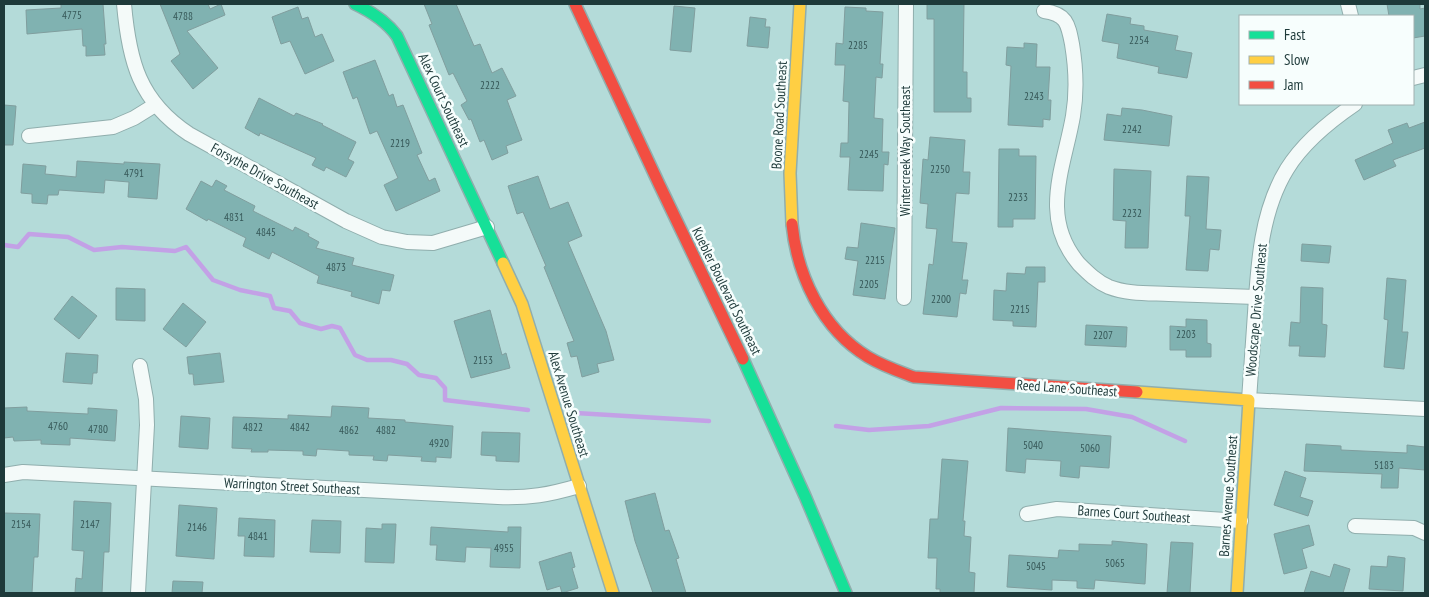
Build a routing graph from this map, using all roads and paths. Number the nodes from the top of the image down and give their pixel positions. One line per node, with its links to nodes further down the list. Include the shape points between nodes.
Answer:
1 (124, 4): 7 (street, Forsythe Drive Southeast, via 133,61)
2 (355, 4): 10 (street, Alex Court Southeast, via 392,27)
3 (575, 4): 26 (street, Kuebler Boulevard Southeast, via 773,420)
4 (800, 4): 11 (street, Boone Road Southeast, via 790,184)
5 (906, 4): 13 (street, Wintercreek Way Southeast)
6 (1044, 11): 12 (street, via 1055,12 1065,20 1076,75 1073,115 1056,203 1062,235 1070,253 1094,279 1109,287 1148,293)
7 (155, 105): 9 (street, via 113,126); 10 (street, Forsythe Drive Southeast, via 173,124 189,134 346,221 382,237 433,243)
8 (1354, 105): 12 (street, Woodscape Drive Southeast, via 1321,131 1287,170 1264,230)
9 (29, 136)
10 (487, 227): 19 (street, Alex Avenue Southeast, via 522,304)
11 (792, 228): 15 (street, Reed Lane Southeast, via 804,277 827,320 858,351 901,373 938,380)
12 (1256, 297): 15 (street, Woodscape Drive Southeast)
13 (904, 298)
14 (140, 366): 18 (street, via 146,400)
15 (1249, 400): 16 (street, Reed Lane Southeast); 21 (street, Barnes Avenue Southeast)
16 (1425, 409)
17 (4, 474): 18 (street, Warrington Street Southeast, via 23,472)
18 (145, 478): 19 (street, Warrington Street Southeast, via 525,498); 24 (street)
19 (579, 486): 25 (street, Alex Avenue Southeast)
20 (1027, 514): 21 (street, Barnes Court Southeast, via 1057,509)
21 (1241, 521): 27 (street, Barnes Avenue Southeast)
22 (1355, 526): 23 (street, via 1414,528)
23 (1425, 533)
24 (138, 593)
25 (613, 593)
26 (846, 593)
27 (1237, 593)

